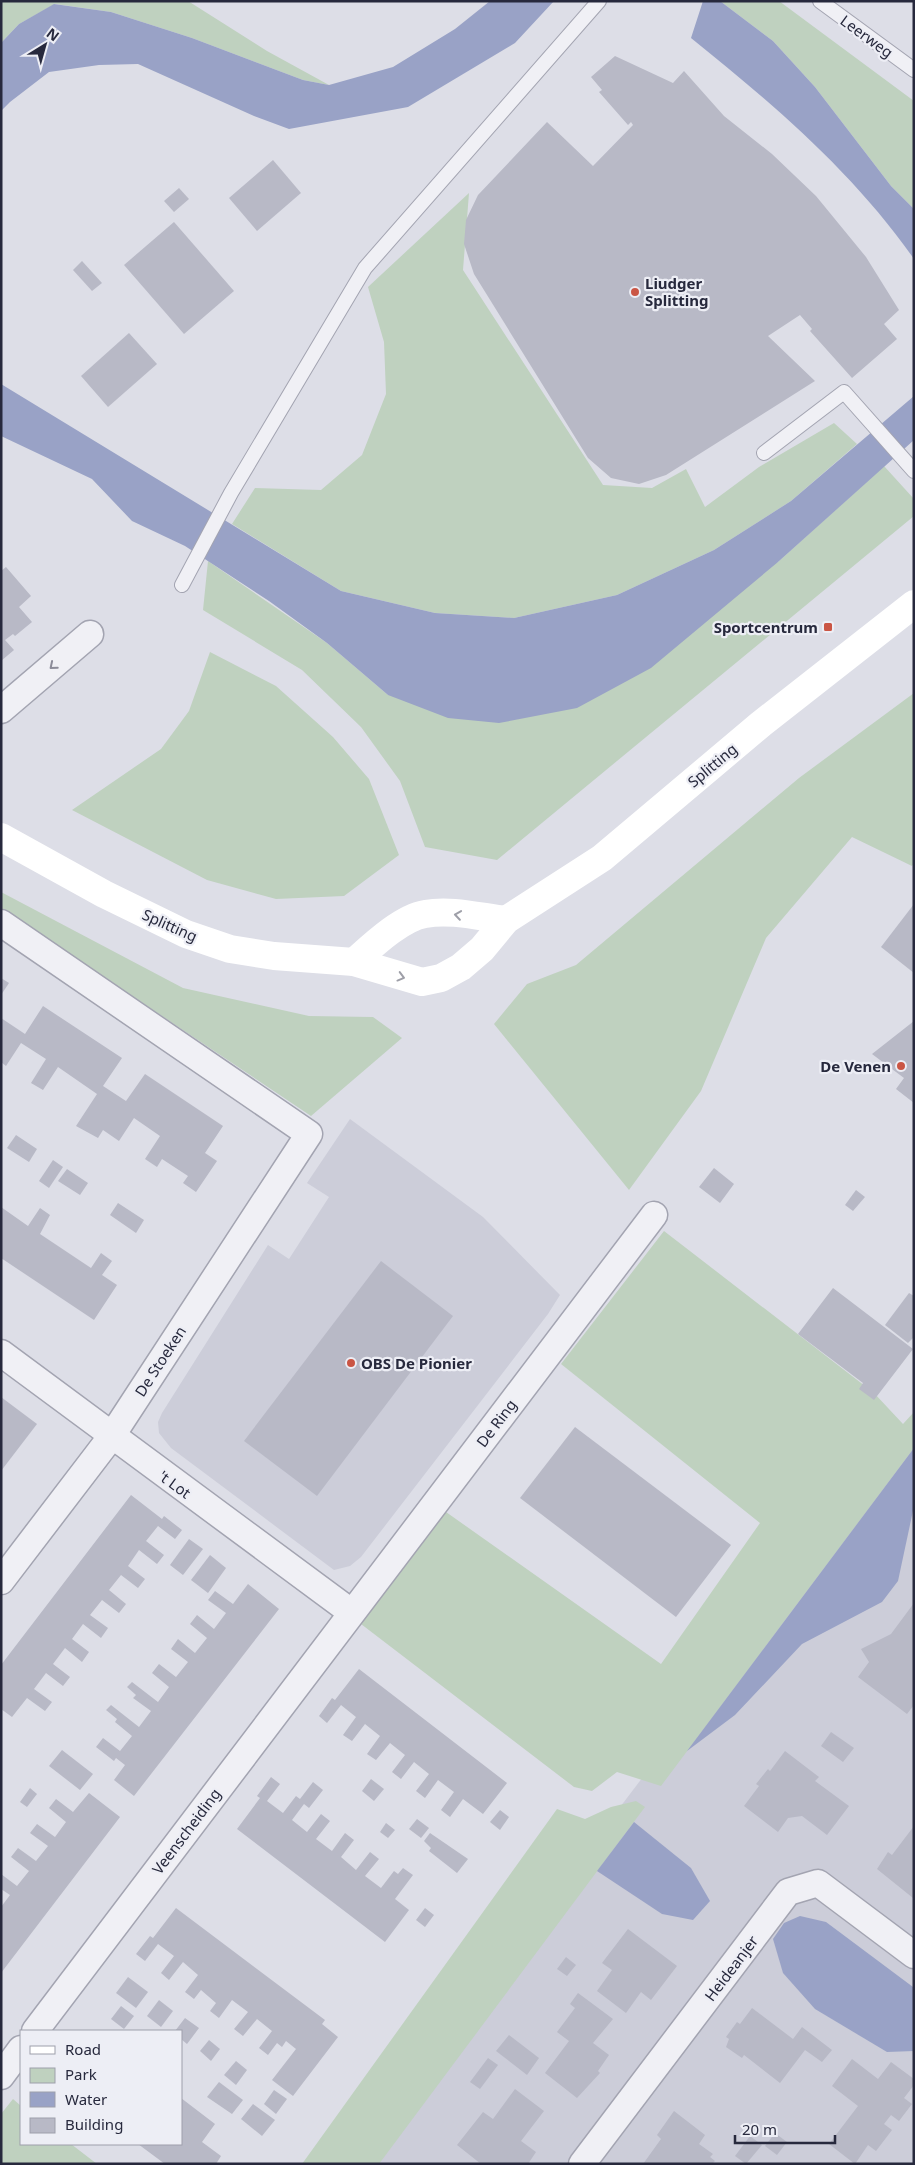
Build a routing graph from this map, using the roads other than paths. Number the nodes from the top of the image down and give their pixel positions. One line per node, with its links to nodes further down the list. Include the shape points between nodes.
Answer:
1 (599, 1): 6 (lane, via 365,268 231,493)
2 (820, 1): 3 (lane, Leerweg)
3 (914, 70)
4 (764, 453): 5 (lane, via 844,392)
5 (910, 467)
6 (182, 585)
7 (914, 604): 11 (main road, Splitting, via 761,724 602,858)
8 (90, 634): 9 (street, one-way to 9)
9 (1, 710)
10 (1, 837): 13 (main road, Splitting, via 104,894 186,934 230,949)
11 (506, 920): 13 (main road, one-way to 13, via 446,913 423,914 399,926); 13 (main road, Splitting, one-way to 11, via 422,982 441,978 461,967 482,949)
12 (1, 923): 16 (street, De Stoeken, via 309,1134)
13 (354, 962)
14 (654, 1215): 18 (street, De Ring)
15 (1, 1353): 16 (street, 't Lot)
16 (111, 1437): 17 (street, De Stoeken); 18 (street, 't Lot)
17 (1, 1581)
18 (344, 1621): 20 (street, Veenscheiding)
19 (914, 1956): 23 (street, Heideanjer, via 818,1884 788,1892)
20 (36, 2030)
21 (20, 2050): 22 (street)
22 (1, 2076)
23 (582, 2164)

